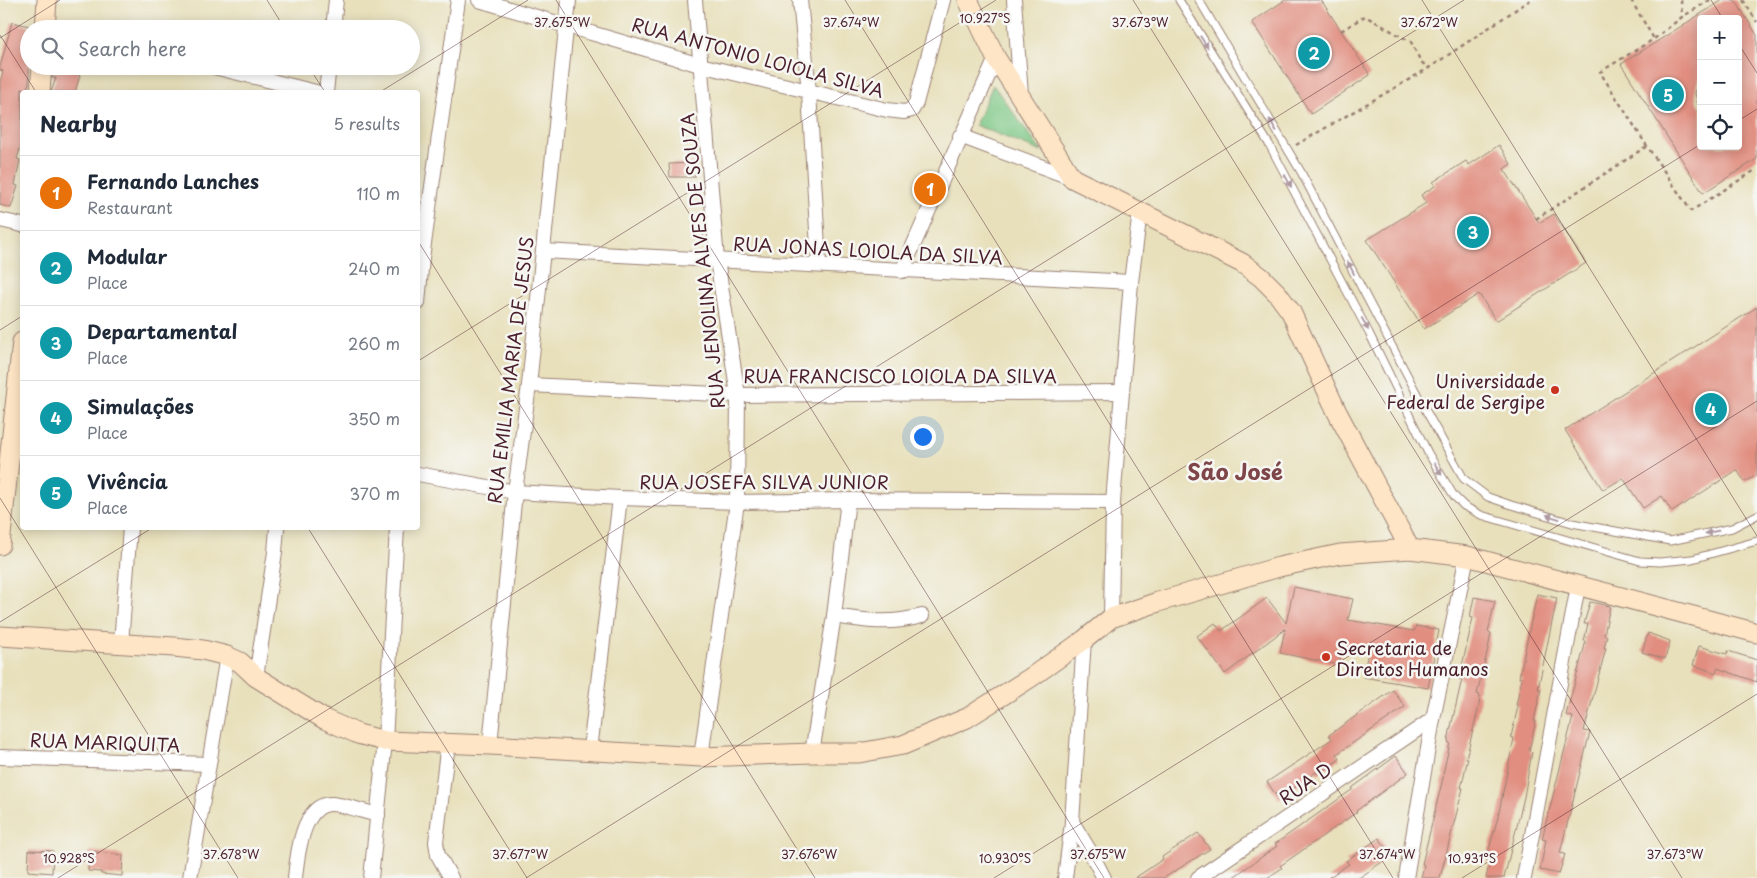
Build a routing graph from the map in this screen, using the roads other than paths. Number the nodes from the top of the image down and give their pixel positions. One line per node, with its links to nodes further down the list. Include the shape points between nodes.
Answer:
1 (47, 0): 13 (street)
2 (336, 0): 14 (street)
3 (458, 0): 32 (street)
4 (479, 0): 15 (street, RUA ANTONIO LOIOLA SILVA)
5 (569, 0): 15 (street, RUA EMILIA MARIA DE JESUS)
6 (695, 0): 17 (street, RUA JENOLINA ALVES DE SOUZA)
7 (800, 0): 24 (street)
8 (943, 0): 24 (street, RUA ANTONIO LOIOLA SILVA, via 912,110 887,110)
9 (968, 0): 16 (street)
10 (1014, 0): 25 (street)
11 (1179, 0): 51 (lane, one-way to 51, via 1269,144 1369,332 1428,454 1454,496 1464,506 1481,515 1640,561 1692,559)
12 (1199, 0): 47 (lane, one-way to 12, via 1732,528 1670,541 1572,523 1488,497 1464,479 1301,172)
13 (49, 20)
14 (334, 20)
15 (567, 25): 17 (street, RUA ANTONIO LOIOLA SILVA); 31 (street, RUA EMILIA MARIA DE JESUS)
16 (996, 58): 25 (street); 26 (street)
17 (700, 65): 24 (street, RUA ANTONIO LOIOLA SILVA); 33 (street, RUA JENOLINA ALVES DE SOUZA)
18 (41, 75): 21 (street)
19 (247, 75): 22 (street)
20 (328, 75): 23 (street)
21 (40, 90)
22 (308, 90)
23 (326, 90)
24 (809, 92): 34 (street)
25 (1021, 98): 27 (street)
26 (960, 136): 27 (street); 35 (street)
27 (1072, 178): 28 (street)
28 (1140, 212): 36 (street); 53 (street, via 1242,263 1278,292)
29 (0, 220): 30 (street)
30 (20, 225)
31 (544, 251): 33 (street, RUA JONAS LOIOLA DA SILVA); 37 (street, RUA EMILIA MARIA DE JESUS)
32 (420, 257)
33 (717, 260): 34 (street, RUA JONAS LOIOLA DA SILVA); 40 (street, RUA JENOLINA ALVES DE SOUZA)
34 (819, 265): 35 (street, RUA JONAS LOIOLA DA SILVA)
35 (902, 270): 36 (street, RUA JONAS LOIOLA DA SILVA)
36 (1131, 282): 38 (street)
37 (529, 385): 40 (street, RUA FRANCISCO LOIOLA DA SILVA); 42 (street, RUA EMILIA MARIA DE JESUS)
38 (1122, 392): 40 (street, RUA FRANCISCO LOIOLA DA SILVA); 46 (street)
39 (20, 394): 52 (street)
40 (738, 395): 45 (street, RUA JENOLINA ALVES DE SOUZA)
41 (420, 474): 42 (street, RUA JOSEFA SILVA JUNIOR)
42 (514, 492): 43 (street, RUA JOSEFA SILVA JUNIOR); 68 (street, RUA EMILIA MARIA DE JESUS)
43 (620, 498): 45 (street, RUA JOSEFA SILVA JUNIOR); 69 (street)
44 (848, 500): 45 (street, RUA JOSEFA SILVA JUNIOR); 46 (street, RUA JOSEFA SILVA JUNIOR); 56 (street)
45 (737, 502): 71 (street, RUA JENOLINA ALVES DE SOUZA)
46 (1113, 502): 58 (street)
47 (1757, 515)
48 (130, 530): 62 (street)
49 (277, 530): 64 (street)
50 (397, 530): 66 (street)
51 (1757, 541)
52 (0, 545)
53 (1410, 549): 54 (street); 58 (street, via 1340,554 1280,567)
54 (1467, 556): 55 (street); 65 (street)
55 (1578, 586): 59 (street); 84 (street)
56 (834, 616): 57 (street, via 877,622 901,622); 70 (street)
57 (922, 616)
58 (1111, 618): 61 (street)
59 (1757, 633)
60 (0, 636): 62 (street)
61 (1084, 640): 70 (street, via 967,718 903,746 860,753); 75 (street)
62 (121, 643): 63 (street, via 203,650)
63 (227, 656): 64 (street, via 240,662); 73 (street)
64 (256, 677): 66 (street, via 324,719 358,734)
65 (1433, 719): 76 (street); 83 (street, RUA D)
66 (385, 741): 67 (street); 74 (street)
67 (448, 744): 68 (street); 80 (street, via 436,842 438,855)
68 (490, 745): 69 (street)
69 (590, 750): 71 (street)
70 (812, 753): 71 (street)
71 (701, 756)
72 (0, 757): 73 (street, RUA MARIQUITA)
73 (208, 764): 77 (street)
74 (378, 815): 78 (street, via 332,804 314,812 306,824); 79 (street)
75 (1072, 822): 81 (street); 82 (street)
76 (1404, 876)
77 (190, 878)
78 (295, 878)
79 (371, 878)
80 (451, 878)
81 (1065, 878)
82 (1104, 878)
83 (1198, 878)
84 (1524, 878)

